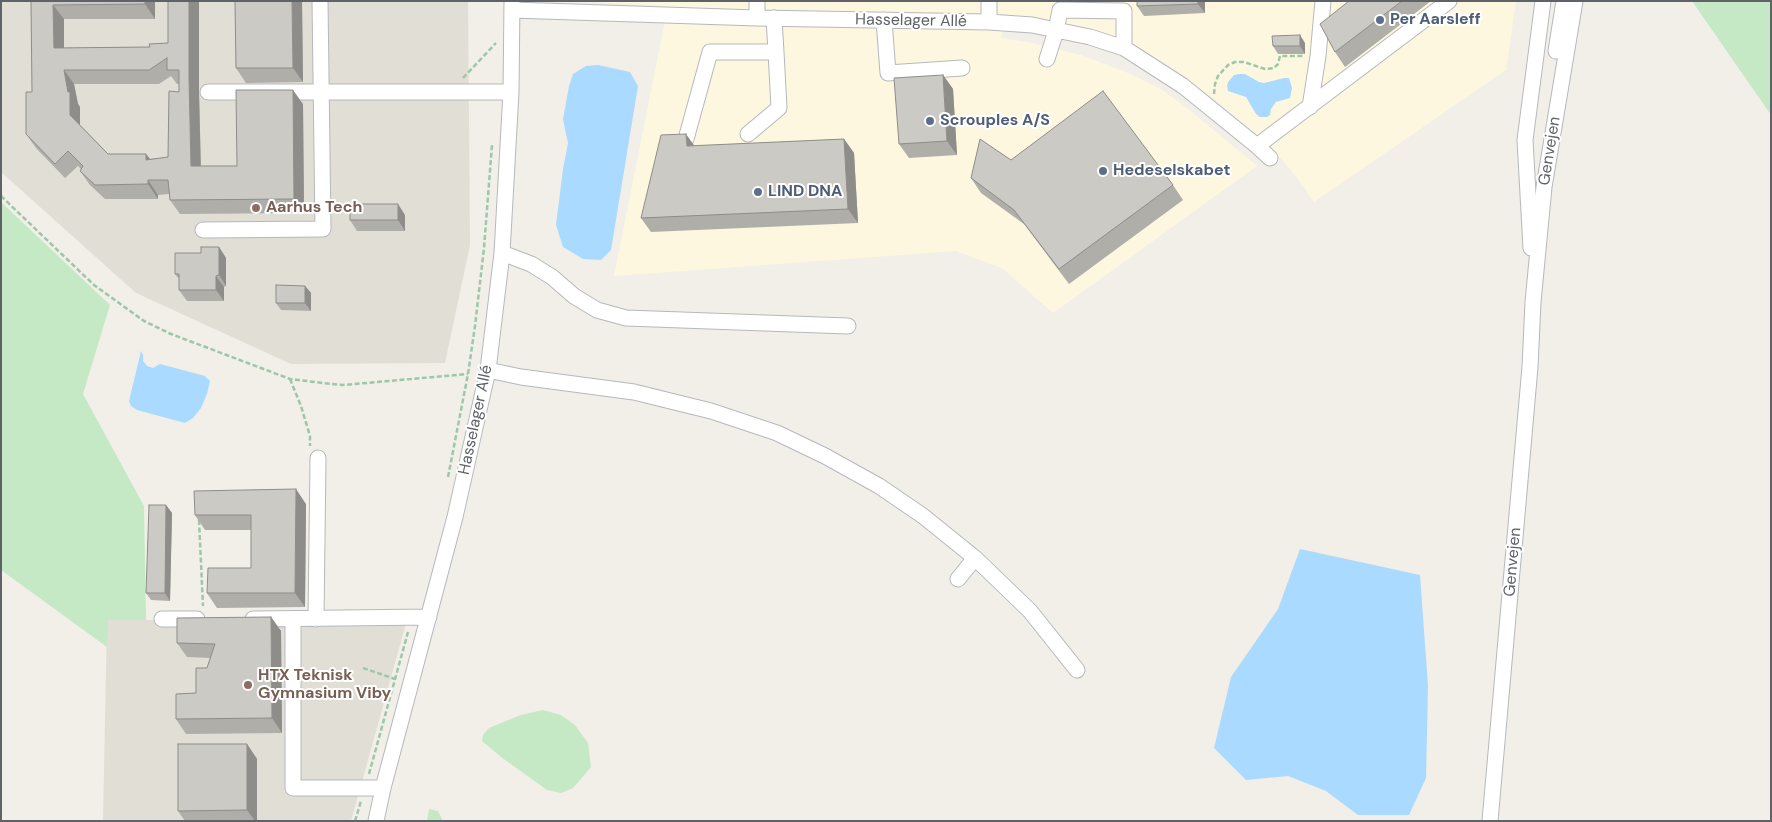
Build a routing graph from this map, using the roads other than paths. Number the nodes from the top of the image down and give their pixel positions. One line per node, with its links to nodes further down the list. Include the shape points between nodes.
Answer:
1 (320, 1): 21 (street)
2 (757, 1): 11 (street)
3 (989, 1): 14 (street)
4 (1323, 1): 23 (street)
5 (1449, 1): 23 (street)
6 (1543, 1): 31 (street, Genvejen, via 1525,140)
7 (1564, 1): 28 (street, via 1550,95)
8 (1575, 1): 28 (street, Genvejen)
9 (512, 6): 10 (street, Hasselager Allé); 22 (street, Hasselager Allé)
10 (605, 7): 11 (street, Hasselager Allé)
11 (757, 18): 12 (street, Hasselager Allé)
12 (774, 18): 13 (street, Hasselager Allé); 17 (street)
13 (884, 20): 14 (street, Hasselager Allé); 19 (street, via 888,73)
14 (989, 22): 15 (street, Hasselager Allé)
15 (1056, 31): 16 (street, Hasselager Allé); 16 (street, via 1060,10 1124,11); 18 (street)
16 (1124, 48): 26 (street, Hasselager Allé, via 1183,86)
17 (776, 52): 24 (street, via 779,108); 25 (street, via 710,52)
18 (1047, 59)
19 (962, 68)
20 (208, 92): 21 (street)
21 (321, 92): 22 (street); 29 (street, via 323,230)
22 (511, 92): 30 (street, Hasselager Allé)
23 (1310, 107): 26 (street)
24 (748, 134)
25 (686, 139)
26 (1257, 146): 27 (street, Hasselager Allé)
27 (1270, 158)
28 (1544, 187): 31 (street, Genvejen)
29 (203, 230)
30 (502, 253): 32 (street, via 531,264 597,310 626,318); 33 (street, Hasselager Allé)
31 (1533, 302): 46 (street, Genvejen)
32 (848, 326)
33 (488, 370): 35 (street, via 634,392 711,410 777,433 879,486 924,516); 37 (street, Hasselager Allé)
34 (318, 458): 41 (street)
35 (975, 558): 36 (street); 43 (street, via 1030,610)
36 (958, 579)
37 (429, 617): 41 (street); 44 (street, Hasselager Allé)
38 (162, 619): 42 (street)
39 (243, 619): 40 (street)
40 (293, 619): 41 (street); 44 (street, via 293,788)
41 (316, 619)
42 (208, 620)
43 (1077, 670)
44 (384, 788): 45 (street, Hasselager Allé)
45 (376, 821)
46 (1490, 821)

